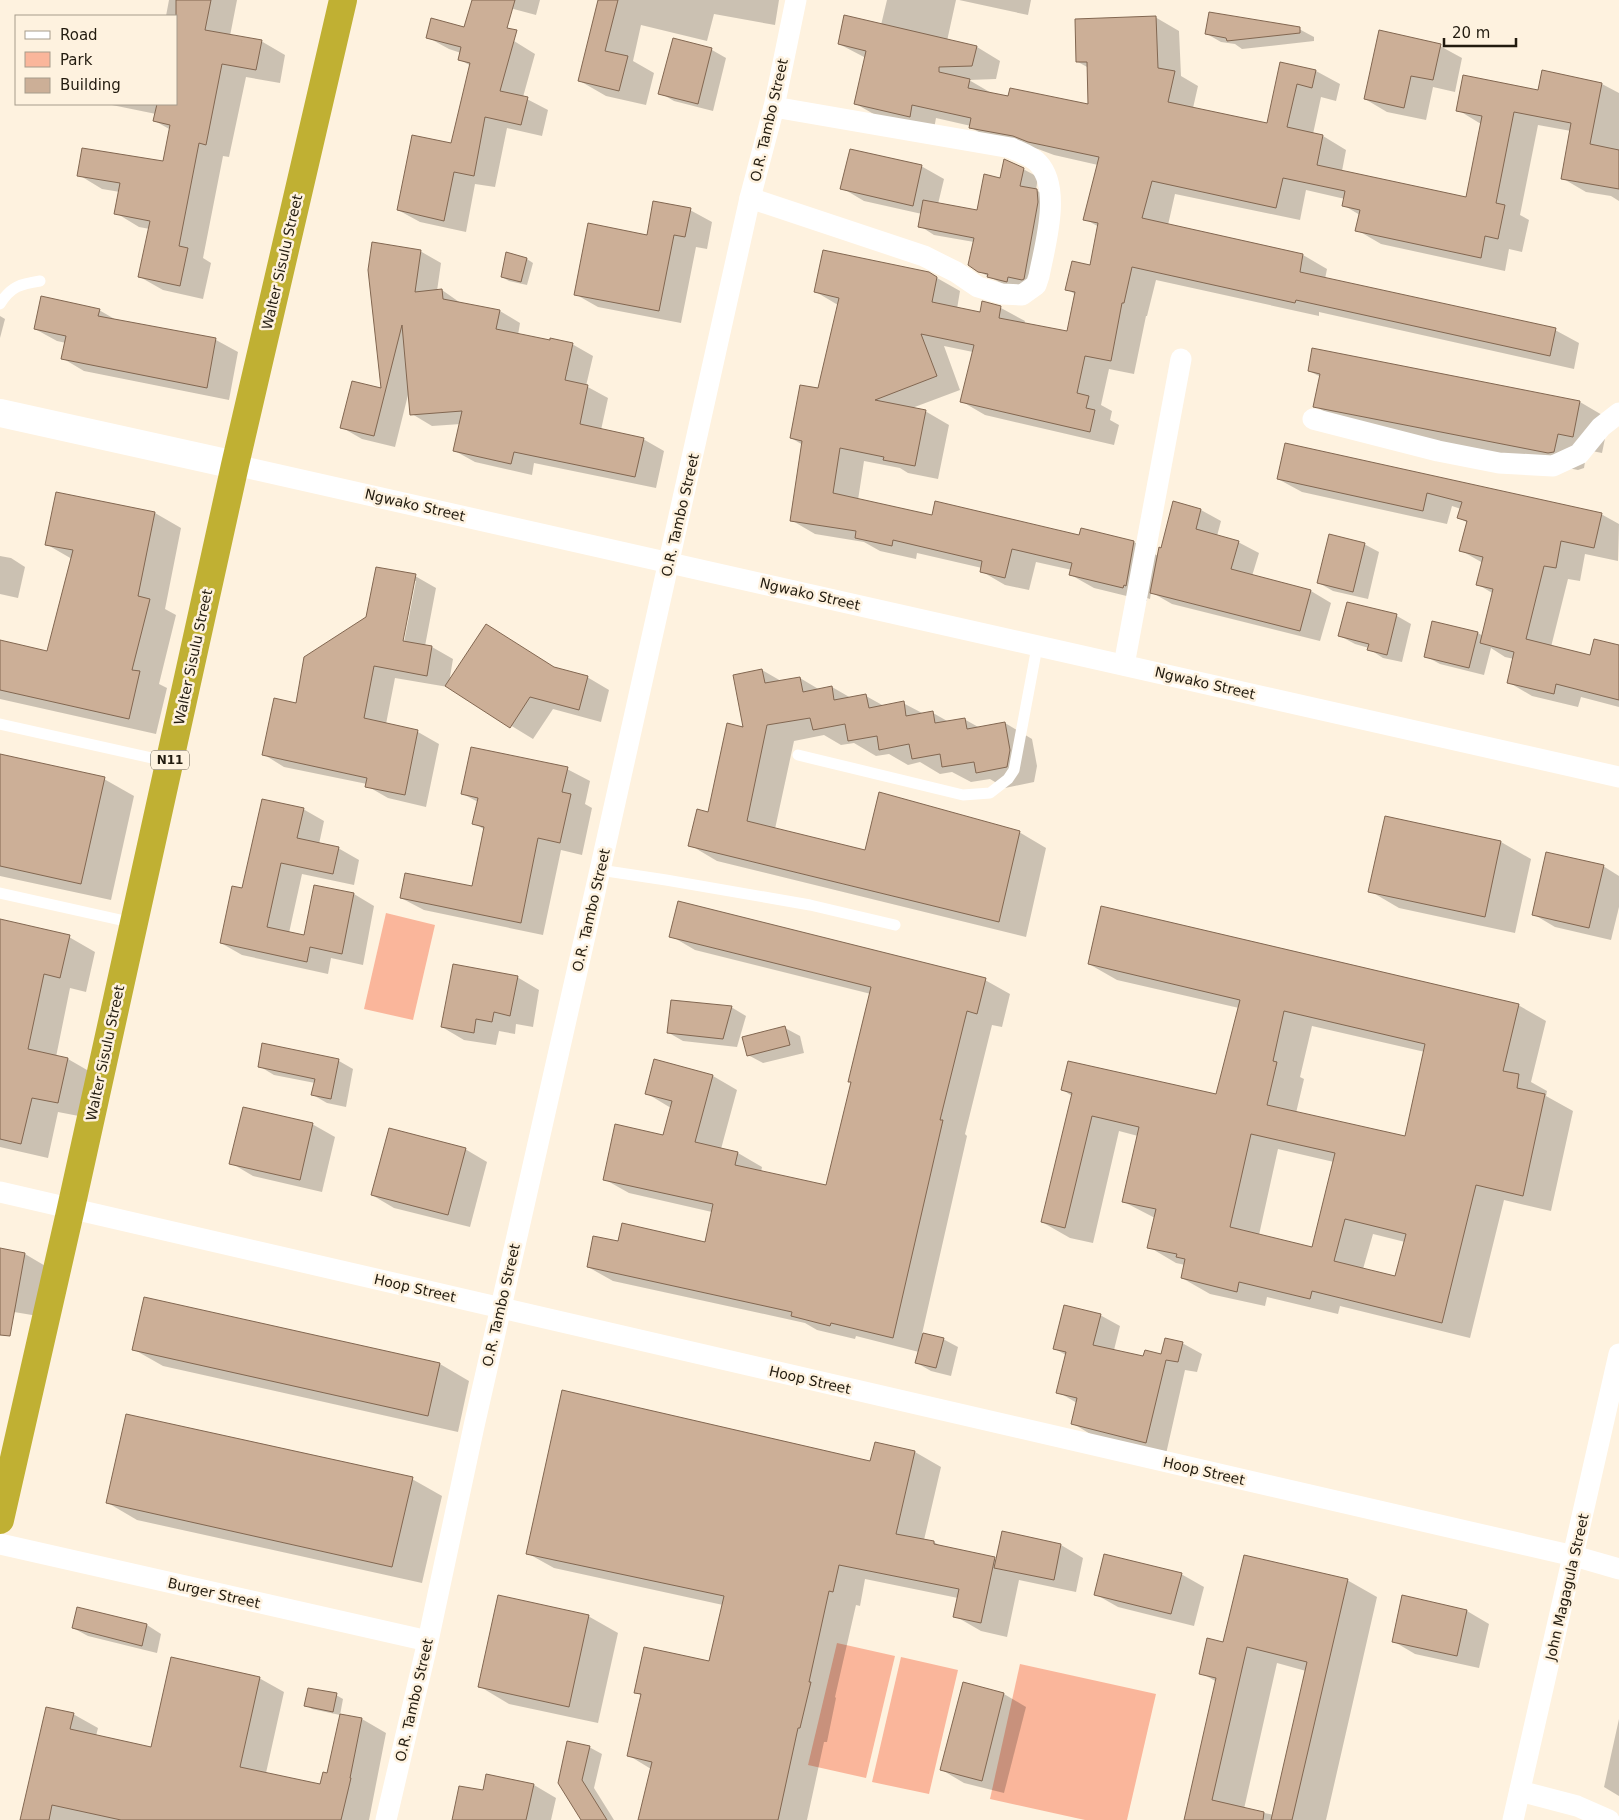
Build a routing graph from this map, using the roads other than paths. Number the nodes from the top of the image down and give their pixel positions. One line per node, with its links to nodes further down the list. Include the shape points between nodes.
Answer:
1 (343, 0): 11 (highway, Walter Sisulu Street / N11)
2 (796, 0): 3 (street, O.R. Tambo Street)
3 (774, 107): 4 (street, O.R. Tambo Street); 4 (street, via 1011,148 1038,162 1046,178 1052,205 1039,276 1036,285 1022,295 1002,294 978,287 924,256)
4 (750, 198): 12 (street, O.R. Tambo Street)
5 (40, 281): 6 (lane, via 20,284)
6 (0, 304)
7 (1181, 360): 14 (street)
8 (0, 413): 11 (street, Ngwako Street)
9 (1619, 413): 10 (street, via 1601,427 1579,454 1553,466 1499,463 1438,451)
10 (1313, 418)
11 (235, 465): 12 (street, Ngwako Street); 17 (highway, Walter Sisulu Street / N11)
12 (669, 562): 13 (street, Ngwako Street); 19 (street, O.R. Tambo Street)
13 (1037, 647): 14 (street, Ngwako Street); 16 (lane, via 1014,770 990,793 962,795)
14 (1124, 665): 18 (street, Ngwako Street)
15 (0, 724): 17 (lane)
16 (798, 755)
17 (170, 762): 21 (highway, Walter Sisulu Street / N11)
18 (1619, 778)
19 (600, 870): 22 (lane, via 810,905); 25 (street, O.R. Tambo Street)
20 (0, 893): 21 (lane)
21 (134, 923): 24 (highway, Walter Sisulu Street / N11)
22 (895, 925)
23 (0, 1192): 24 (street, Hoop Street)
24 (71, 1208): 25 (street, Hoop Street); 27 (highway, Walter Sisulu Street / N11)
25 (501, 1308): 29 (street, Hoop Street); 31 (street, O.R. Tambo Street)
26 (1619, 1354): 29 (street, John Magagula Street)
27 (0, 1520)
28 (0, 1544): 31 (street, Burger Street)
29 (1574, 1556): 30 (street, Hoop Street); 32 (street, John Magagula Street)
30 (1619, 1569)
31 (428, 1641): 33 (street, O.R. Tambo Street)
32 (1520, 1791): 34 (street, John Magagula Street); 35 (street, via 1577,1806)
33 (386, 1820)
34 (1513, 1820)
35 (1609, 1820)

